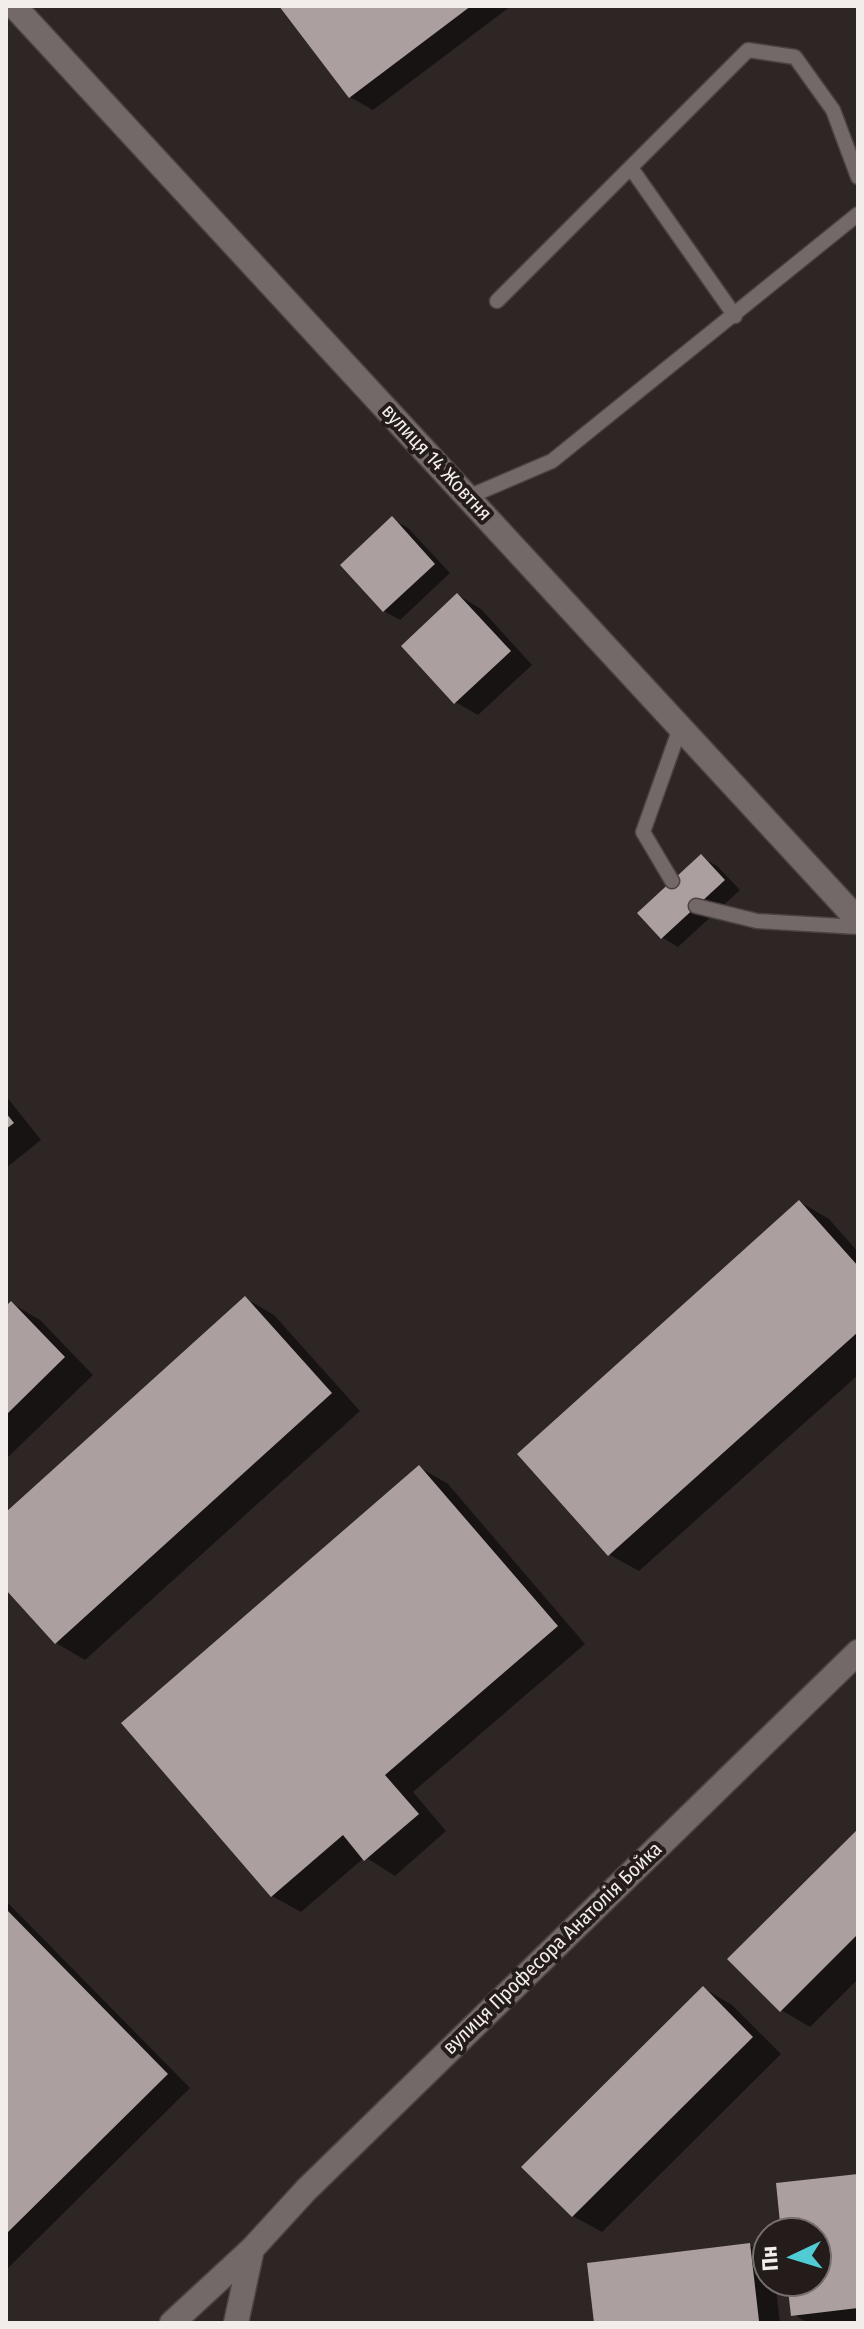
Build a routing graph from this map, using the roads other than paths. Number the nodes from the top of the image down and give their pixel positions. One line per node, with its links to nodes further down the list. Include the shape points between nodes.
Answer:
1 (14, 6): 7 (street, вулиця 14 Жовтня)
2 (631, 168): 3 (lane, via 748,50 795,57 833,110); 5 (lane); 6 (lane)
3 (858, 177)
4 (858, 214): 6 (lane)
5 (497, 301)
6 (735, 316): 7 (lane, via 552,461)
7 (468, 497): 8 (street, вулиця 14 Жовтня)
8 (680, 728): 9 (lane, via 643,832); 11 (street, вулиця 14 Жовтня)
9 (672, 881)
10 (696, 906): 12 (lane, via 757,921)
11 (858, 920)
12 (858, 927)
13 (858, 1652): 14 (street, вулиця Професора Анатолія Бойка, via 306,2190)
14 (252, 2249): 15 (street, вулиця Професора Анатолія Бойка); 16 (street)
15 (172, 2323)
16 (236, 2323)

